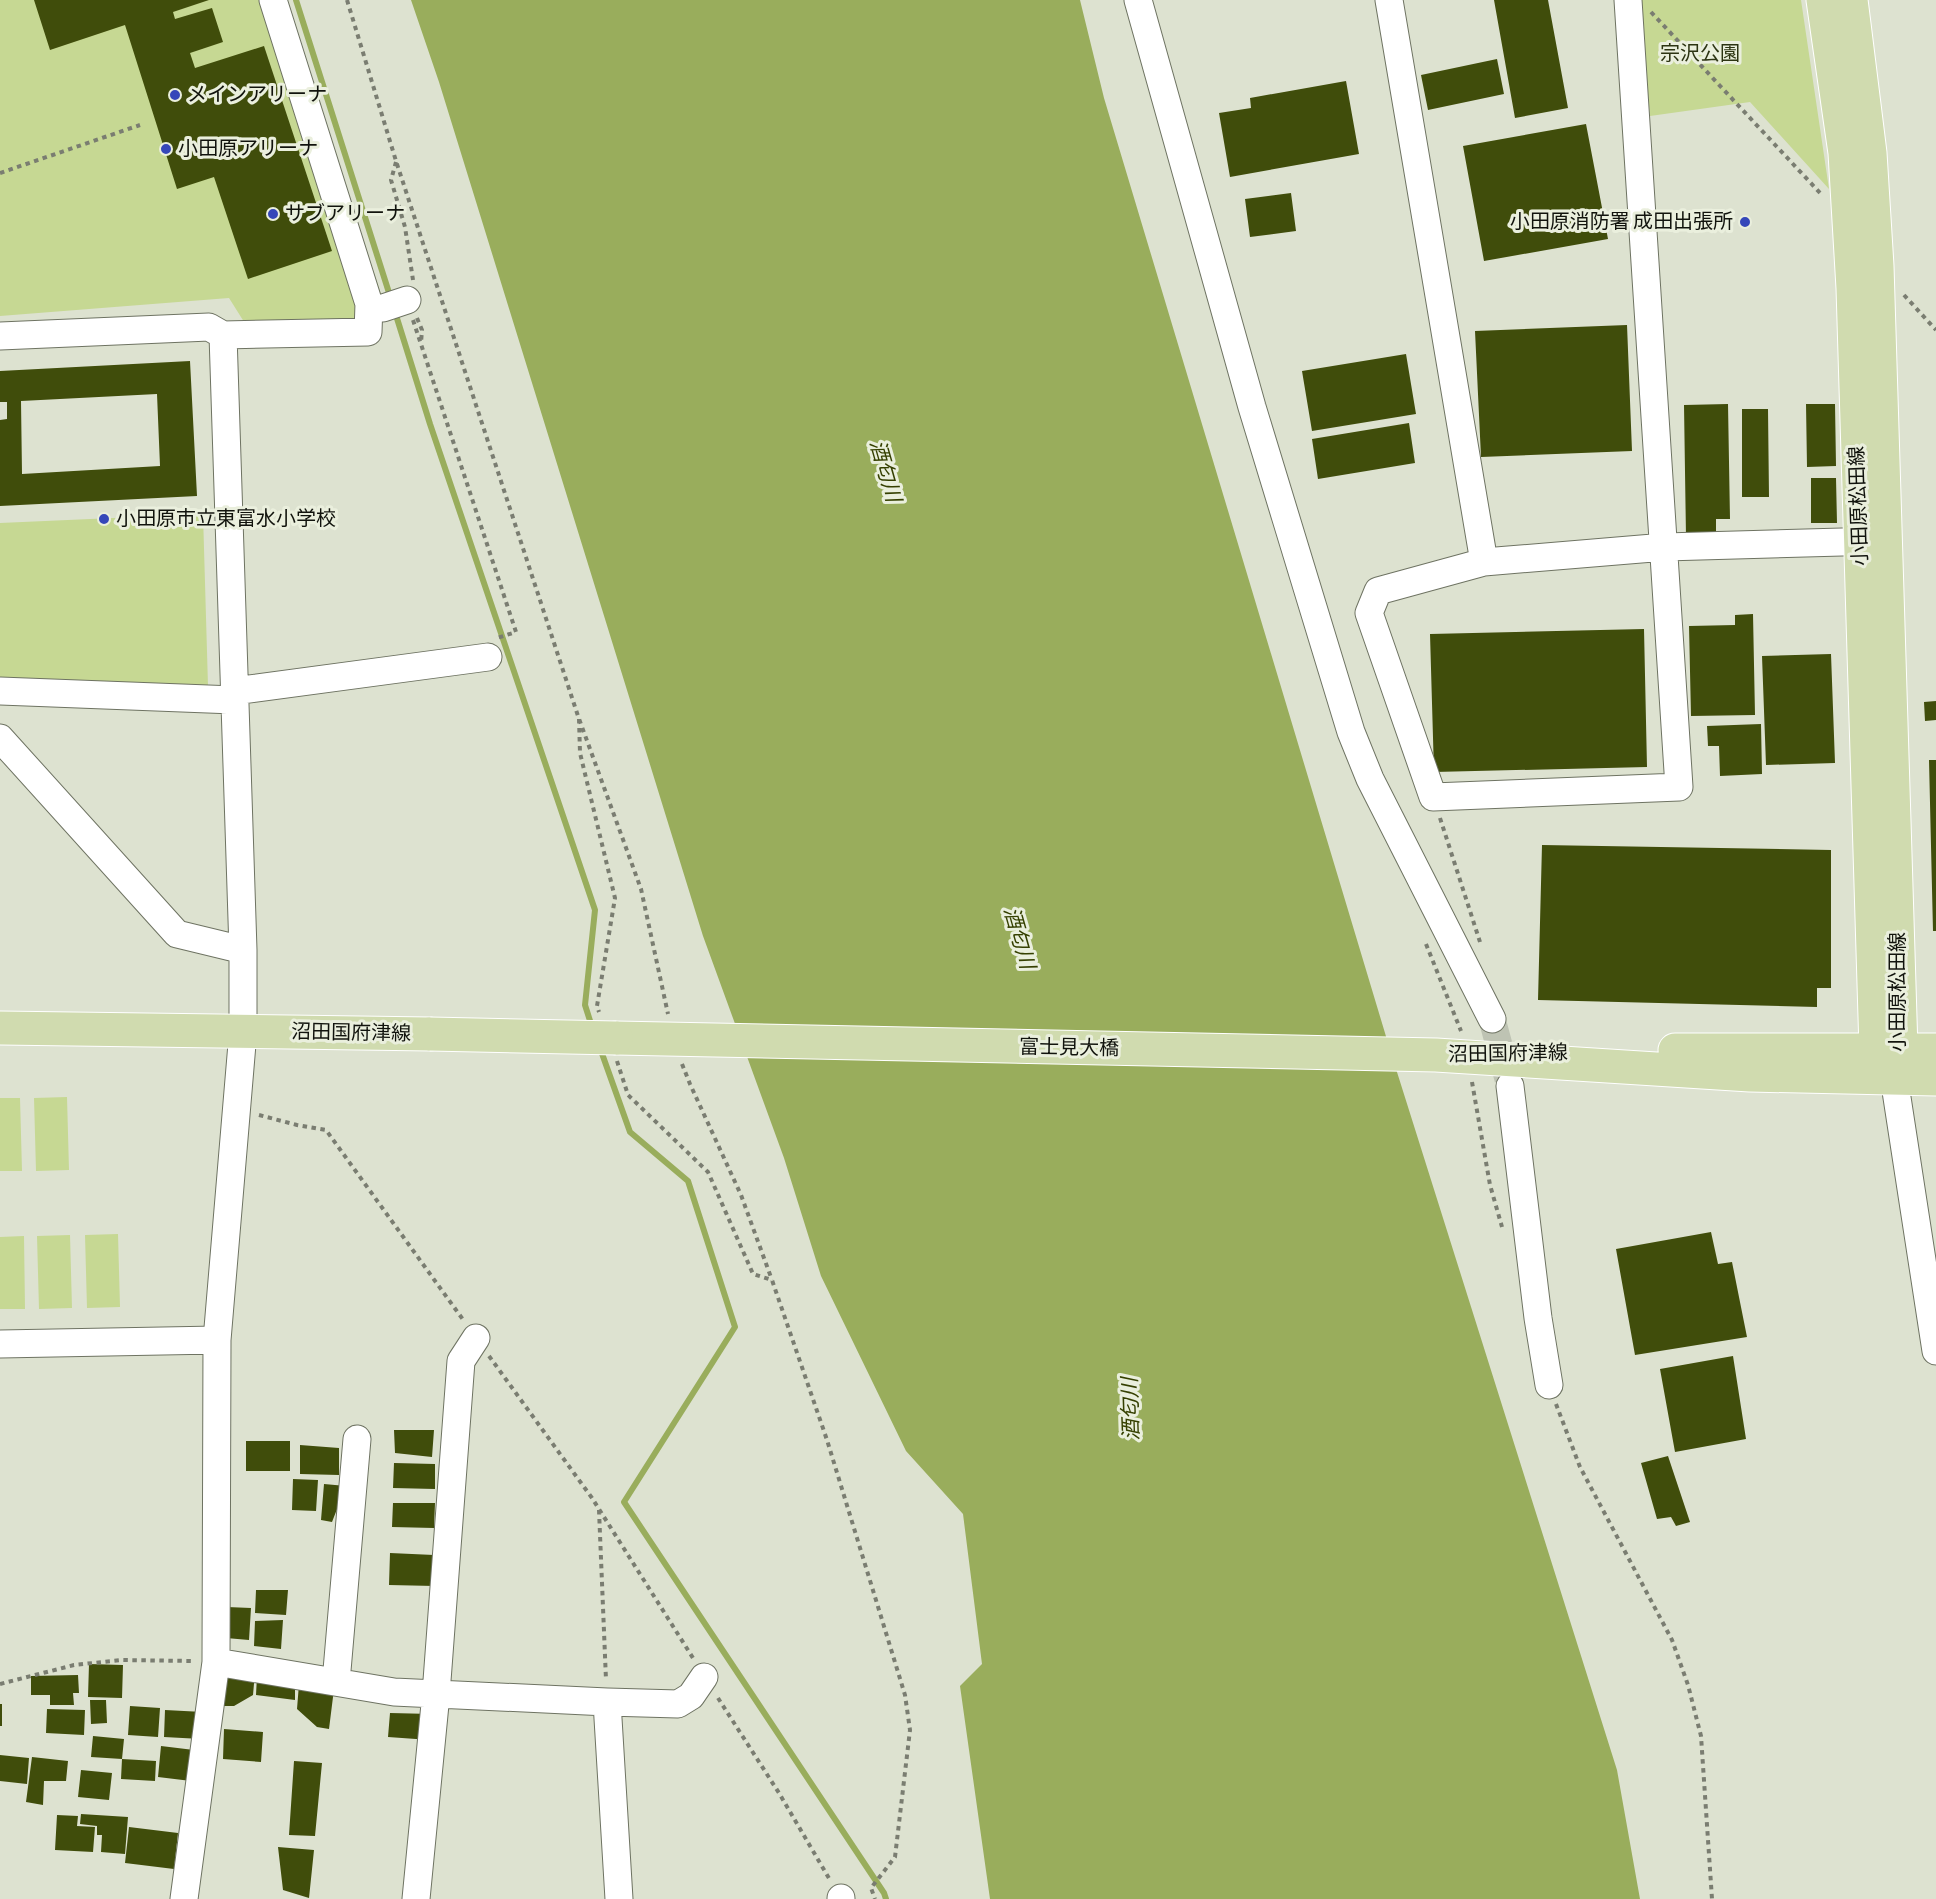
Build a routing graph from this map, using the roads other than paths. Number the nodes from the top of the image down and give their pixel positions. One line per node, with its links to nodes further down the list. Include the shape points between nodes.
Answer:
1 (273, 0): 7 (street, via 369,304 368,332)
2 (1138, 0): 17 (street, via 1252,407 1351,732)
3 (1389, 0): 11 (street)
4 (1823, 0): 9 (main road, 小田原松田線, via 1845,153)
5 (1851, 0): 9 (main road, 小田原松田線, via 1870,153 1877,266)
6 (1640, 5): 10 (street)
7 (223, 335): 8 (street, via 209,327); 14 (street)
8 (0, 336)
9 (1874, 541): 10 (street); 23 (main road, 小田原松田線)
10 (1665, 547): 11 (street); 11 (street, via 1679,787 1433,797 1369,613 1378,591)
11 (1484, 562)
12 (488, 657): 14 (street)
13 (0, 691): 14 (street)
14 (234, 696): 16 (street)
15 (0, 738): 16 (street, via 177,934)
16 (243, 950): 19 (street)
17 (1492, 1019)
18 (0, 1028): 19 (main road, 沼田国府津線)
19 (243, 1032): 20 (main road, 沼田国府津線, bridge, via 610,1035); 27 (street)
20 (687, 1040): 22 (main road, 富士見大橋)
21 (1936, 1050): 23 (main road, 沼田国府津線)
22 (1452, 1056): 23 (main road, 沼田国府津線, via 1750,1075)
23 (1890, 1060): 24 (main road, 沼田国府津線); 29 (street)
24 (1936, 1079)
25 (1510, 1086): 30 (street)
26 (476, 1338): 35 (street, via 460,1361)
27 (217, 1340): 28 (street); 32 (street)
28 (0, 1344)
29 (1936, 1351)
30 (1549, 1384)
31 (357, 1439): 34 (street)
32 (216, 1662): 34 (street); 37 (street)
33 (704, 1677): 36 (street, via 691,1696 678,1704)
34 (336, 1682): 35 (street, via 394,1692)
35 (436, 1694): 36 (street); 38 (street)
36 (607, 1702): 39 (street)
37 (184, 1899)
38 (416, 1899)
39 (619, 1899)

